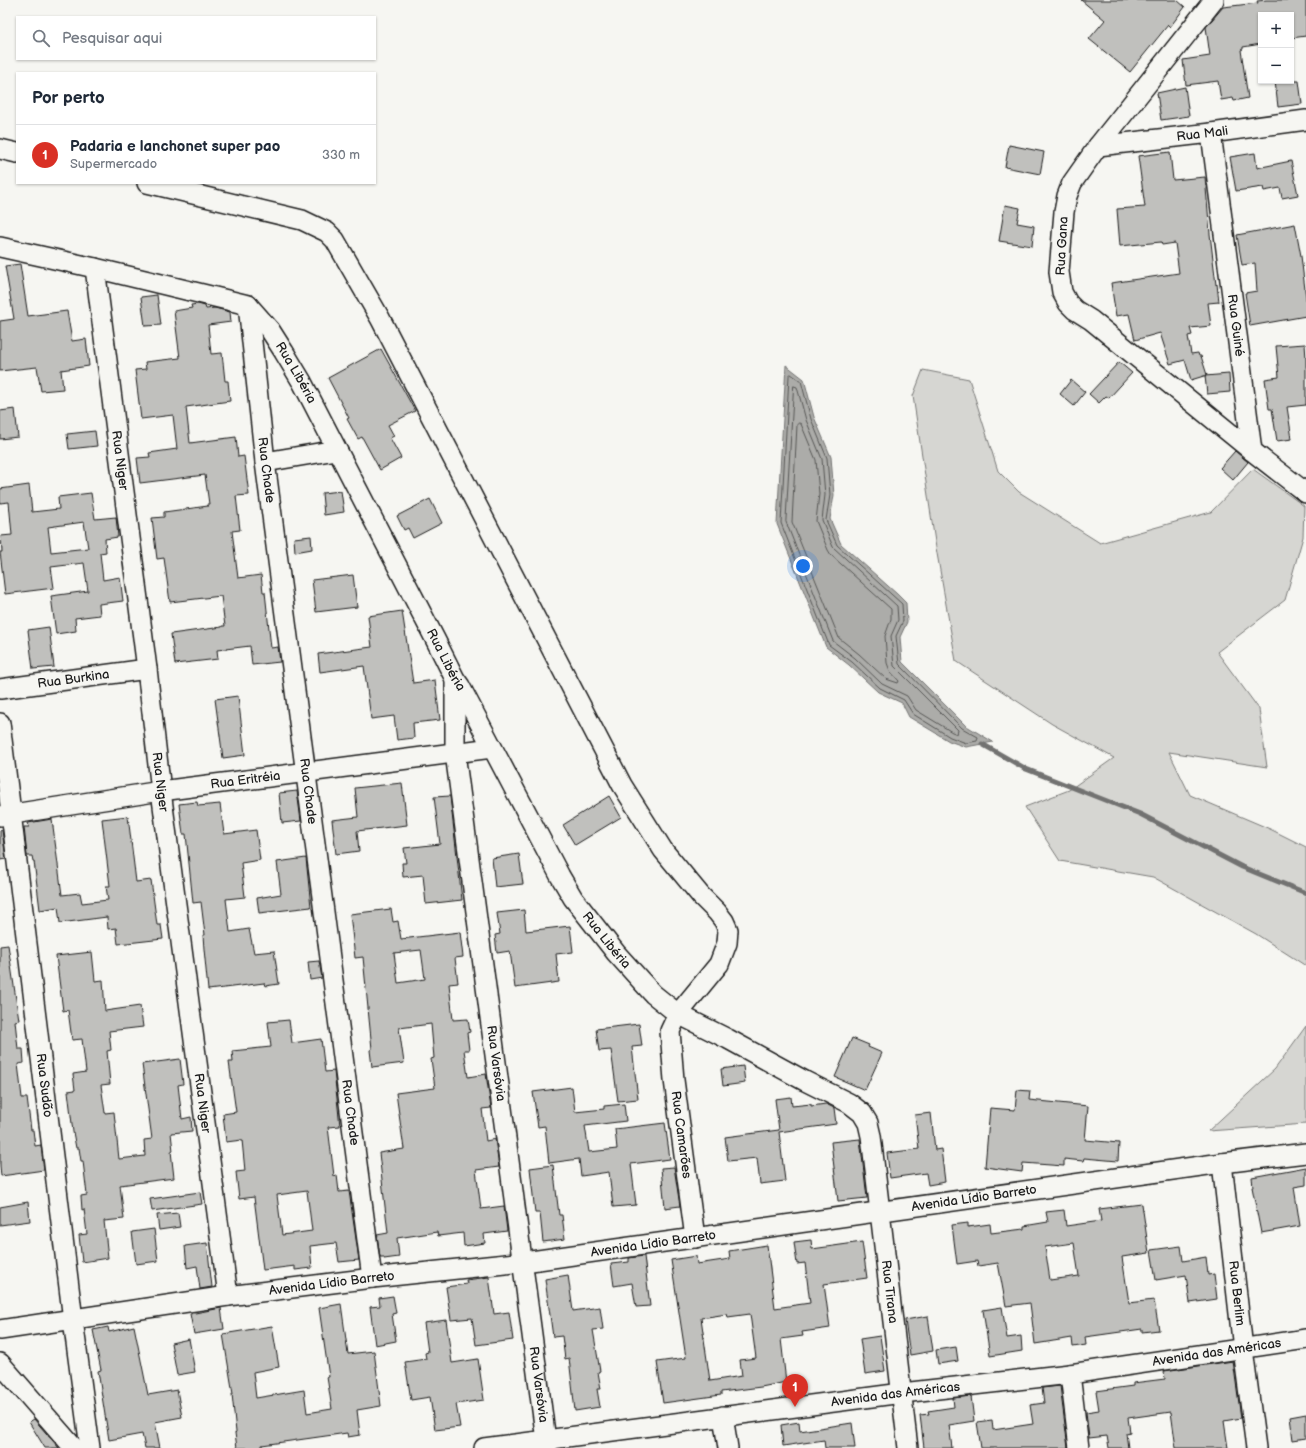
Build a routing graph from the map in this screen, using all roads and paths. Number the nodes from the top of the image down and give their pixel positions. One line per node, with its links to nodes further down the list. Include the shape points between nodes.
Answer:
1 (1214, 0): 4 (street, Rua Gana)
2 (1306, 120): 3 (street, Rua Mali)
3 (1211, 133): 4 (street, Rua Mali); 12 (street, Rua Guiné)
4 (1098, 146): 12 (street, Rua Gana, via 1072,183 1067,196 1059,272 1062,292 1075,310 1091,320)
5 (0, 149): 6 (street)
6 (16, 153)
7 (151, 184): 24 (street, via 302,220 327,232 335,240 384,324 622,785 663,850 717,912 728,930 727,943 719,964)
8 (0, 247): 9 (street)
9 (95, 268): 10 (street); 15 (street, Rua Niger)
10 (248, 305): 11 (street, Rua Libéria, via 270,330 284,352); 13 (street, Rua Chade)
11 (336, 450): 13 (street); 16 (street, Rua Libéria)
12 (1252, 451): 14 (street)
13 (265, 462): 21 (street, Rua Chade)
14 (1306, 493)
15 (147, 669): 17 (street, Rua Burkina); 22 (street, Rua Niger)
16 (455, 679): 19 (street, Rua Libéria); 20 (street, Rua Varsóvia)
17 (0, 689)
18 (0, 723): 23 (street, Rua Sudão)
19 (492, 748): 20 (street, Rua Eritréia); 24 (street, Rua Libéria, via 574,898)
20 (455, 753): 21 (street, Rua Eritréia); 30 (street, Rua Varsóvia)
21 (307, 772): 22 (street, Rua Eritréia); 31 (street, Rua Chade)
22 (161, 791): 23 (street, Rua Eritréia); 32 (street, Rua Niger)
23 (5, 816): 33 (street, Rua Sudão)
24 (674, 1022): 25 (street, Rua Libéria, via 728,1038 849,1103 862,1113); 29 (street, Rua Camarões, via 674,1080)
25 (871, 1136): 28 (street, Rua Tirana)
26 (1306, 1153): 27 (street, Avenida Lídio Barreto)
27 (1222, 1163): 28 (street, Avenida Lídio Barreto); 36 (street, Rua Berlim)
28 (879, 1212): 29 (street, Avenida Lídio Barreto); 39 (street, Rua Tirana)
29 (695, 1238): 30 (street, Avenida Lídio Barreto)
30 (524, 1262): 31 (street, Avenida Lídio Barreto); 41 (street, Rua Varsóvia)
31 (372, 1278): 32 (street, Avenida Lídio Barreto)
32 (228, 1296): 33 (street, Avenida Lídio Barreto)
33 (73, 1320): 34 (street, Avenida Lídio Barreto); 43 (street, Rua Sudão)
34 (0, 1330)
35 (1306, 1338): 36 (street, Avenida das Américas)
36 (1243, 1349): 38 (street, Avenida das Américas); 48 (street, Rua Berlim)
37 (0, 1363): 42 (street)
38 (1070, 1374): 39 (street, Avenida das Américas); 47 (street)
39 (902, 1393): 40 (street, Avenida das Américas); 46 (street, Rua Tirana)
40 (723, 1416): 41 (street, Avenida das Américas); 45 (street)
41 (547, 1444): 44 (street, Avenida das Américas)
42 (74, 1448)
43 (90, 1448)
44 (484, 1448)
45 (728, 1448)
46 (908, 1448)
47 (1079, 1448)
48 (1256, 1448)

